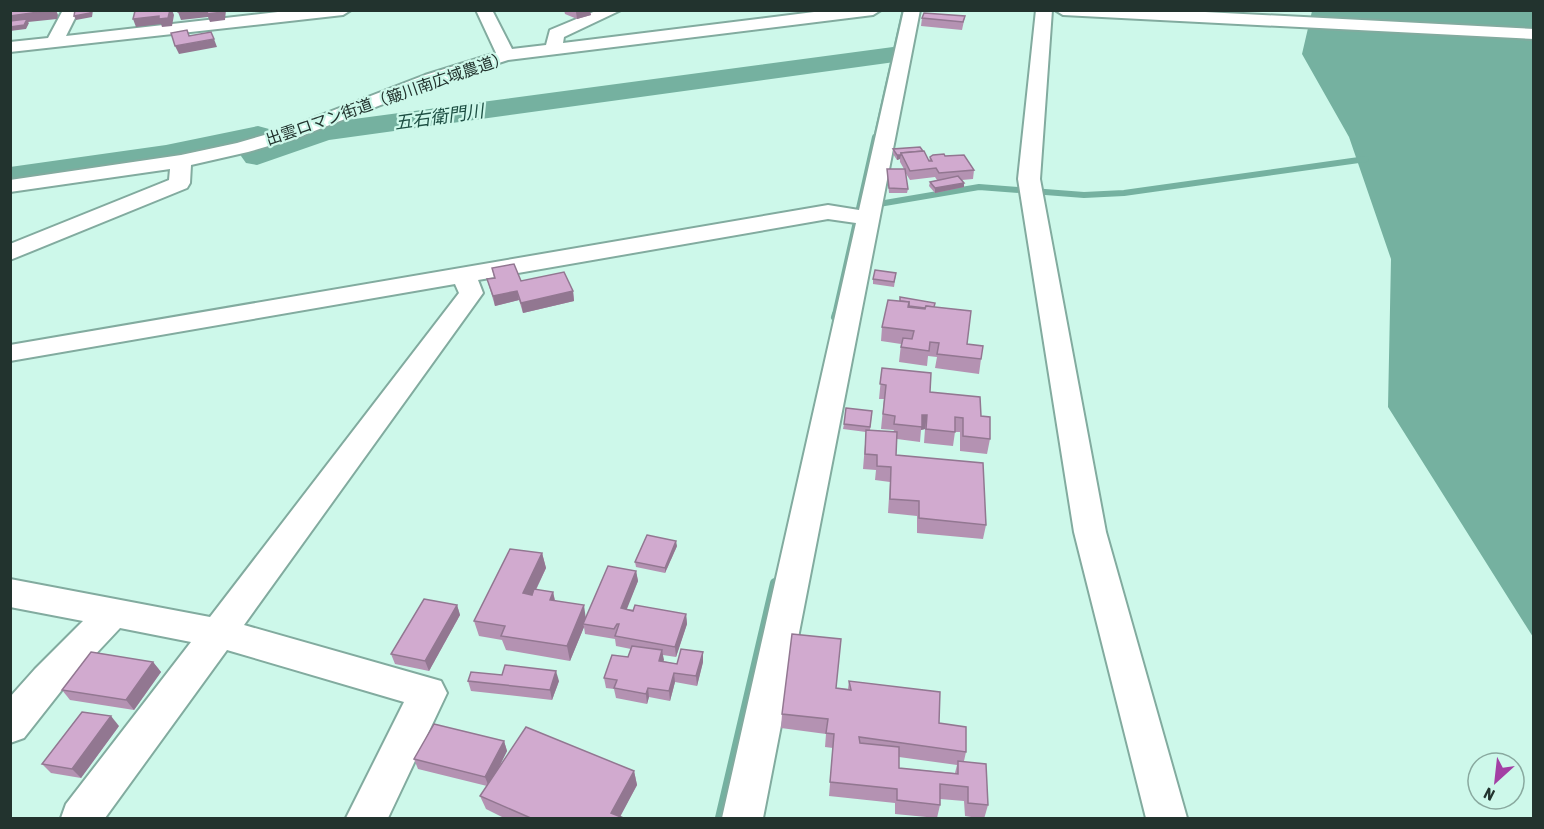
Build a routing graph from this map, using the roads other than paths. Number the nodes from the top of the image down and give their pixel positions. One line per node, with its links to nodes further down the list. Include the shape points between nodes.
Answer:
1 (71, 10): 11 (street)
2 (343, 10): 11 (street)
3 (484, 10): 14 (street)
4 (613, 10): 13 (street, via 556,34)
5 (873, 10): 13 (street, 出雲ロマン街道（簸川南広域農道）)
6 (912, 10): 17 (street)
7 (1044, 10): 28 (street, via 1029,178 1089,532)
8 (1063, 10): 9 (street)
9 (1073, 11): 10 (street)
10 (1533, 34)
11 (55, 41): 12 (street)
12 (10, 47)
13 (554, 48): 14 (street, 出雲ロマン街道（簸川南広域農道）)
14 (507, 54): 15 (street, 出雲ロマン街道（簸川南広域農道）, via 292,133)
15 (181, 161): 16 (street, 出雲ロマン街道（簸川南広域農道）); 18 (street, via 179,183)
16 (10, 186)
17 (870, 218): 19 (street, via 828,212); 27 (street)
18 (10, 253)
19 (464, 275): 20 (street); 23 (street, via 471,293)
20 (10, 353)
21 (10, 593): 22 (street)
22 (113, 613): 23 (street); 24 (street)
23 (219, 633): 25 (street); 26 (street, via 428,693)
24 (10, 726)
25 (81, 819)
26 (367, 819)
27 (743, 819)
28 (1167, 819)

